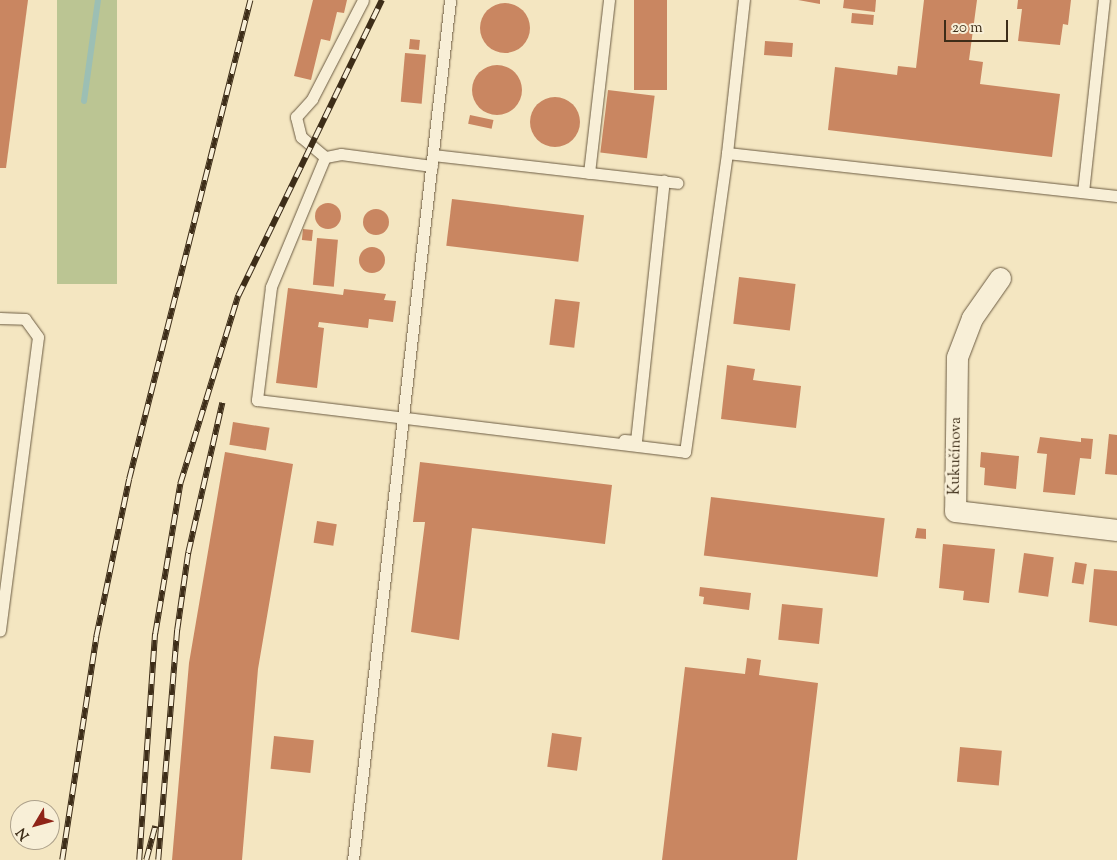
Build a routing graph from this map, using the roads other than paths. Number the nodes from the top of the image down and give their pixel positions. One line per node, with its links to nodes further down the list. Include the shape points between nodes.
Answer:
1 (363, 0): 7 (lane, via 312,99 296,117 301,137)
2 (450, 0): 8 (lane)
3 (609, 0): 9 (lane)
4 (744, 0): 6 (lane)
5 (1104, 0): 12 (lane)
6 (727, 153): 12 (lane); 16 (lane, via 685,452)
7 (325, 157): 8 (lane, via 341,154); 16 (lane, via 271,287 257,400)
8 (432, 161): 9 (lane); 16 (lane)
9 (588, 173): 10 (lane)
10 (664, 181): 11 (lane); 16 (lane, via 636,441)
11 (677, 183)
12 (1083, 192): 13 (lane)
13 (1117, 196)
14 (1000, 278): 17 (street, Kukučínova, via 972,318 957,357 955,511)
15 (0, 318): 18 (lane, via 25,319 38,337)
16 (403, 418): 19 (lane)
17 (1117, 530)
18 (0, 631)
19 (353, 860)

